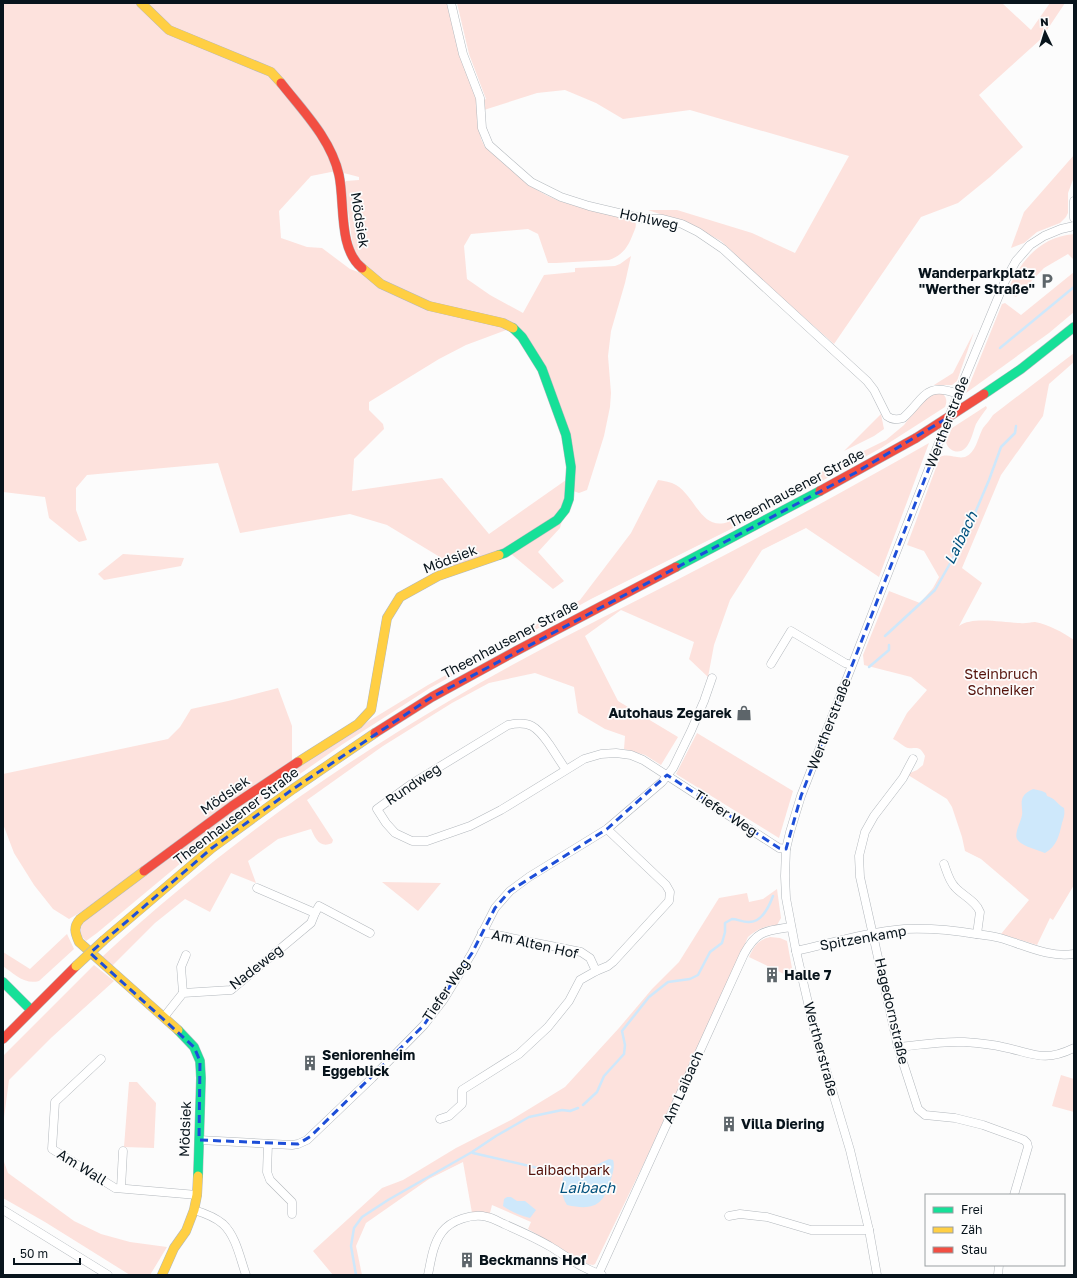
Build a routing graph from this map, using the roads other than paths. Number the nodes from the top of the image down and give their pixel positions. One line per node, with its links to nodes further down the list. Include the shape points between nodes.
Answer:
1 (142, 3): 31 (street, Mödsiek, via 169,30 271,72 278,80 329,147 340,175 347,245 359,266 381,284 429,306 503,322 522,337 542,369 566,435 571,467 569,499 557,520 506,553 438,576 400,597 387,618 371,710 358,724 232,806 77,922 74,927 79,942)
2 (451, 3): 7 (street, Hohlweg, via 463,54 480,98 481,120 488,145 530,182 561,197 590,206 644,219 663,219 682,224 711,240 867,381 891,418 903,418 920,398 932,391 944,389)
3 (1074, 201): 4 (street)
4 (1074, 218)
5 (1074, 226): 7 (street, Wertherstraße, via 1044,236 1030,245 1016,261 1005,281)
6 (1074, 328): 30 (street, Theenhausener Straße, bridge, via 1021,369 916,438 855,473 432,697 355,746 212,848 104,940)
7 (958, 394): 9 (street, Wertherstraße)
8 (771, 664): 9 (street, via 791,632)
9 (851, 665): 15 (street, Wertherstraße, via 801,796)
10 (712, 678): 13 (street, Tiefer Weg, via 691,731)
11 (913, 760): 22 (street, Hagedornstraße, via 903,778 874,816 865,832 859,856 860,878)
12 (566, 770): 12 (street, Rundweg, via 470,826 427,841 412,841 395,833 377,809 413,782 508,725 518,723 534,726); 13 (street, Rundweg, via 584,759 601,754 616,754 631,755 644,760)
13 (667, 775): 14 (street, Tiefer Weg); 15 (street, Tiefer Weg, via 779,848)
14 (606, 829): 20 (street, Tiefer Weg, via 510,891 495,908); 27 (street, via 666,885 670,892 669,900 613,962)
15 (786, 849): 19 (street, Wertherstraße, via 786,898)
16 (944, 864): 23 (street, via 955,887 979,909)
17 (258, 888): 18 (street)
18 (315, 913): 21 (street, via 319,906); 29 (street, Nadeweg, via 311,923 231,990)
19 (792, 927): 24 (street, Wertherstraße); 52 (street, Am Laibach, via 761,934 744,954)
20 (482, 932): 27 (street, Am Alten Hof, via 581,952 590,958); 38 (street, Tiefer Weg, via 444,999 424,1025 372,1078 304,1142 292,1145)
21 (370, 933)
22 (873, 933): 23 (street, Spitzenkamp, via 930,929); 24 (street, Spitzenkamp); 33 (street, Hagedornstraße)
23 (977, 934): 25 (street, Spitzenkamp, via 1000,938 1038,951)
24 (796, 951): 47 (street, Wertherstraße, via 815,1033 850,1150)
25 (1074, 954)
26 (186, 955): 29 (street, via 181,967)
27 (596, 971): 36 (street, Am Alten Hof, via 580,980 569,1001 548,1027 519,1054 462,1090 462,1104 449,1116)
28 (3, 982): 30 (street)
29 (183, 993): 31 (street)
30 (31, 1010): 32 (street, Theenhausener Straße)
31 (164, 1016): 37 (street, Mödsiek, via 194,1047 200,1061)
32 (3, 1039)
33 (898, 1047): 34 (street, via 962,1042 1003,1047 1038,1056 1061,1054); 41 (street, Hagedornstraße, via 921,1113 983,1125 1027,1143)
34 (1074, 1048)
35 (101, 1059): 40 (street, Am Wall, via 56,1102 52,1149 115,1188)
36 (440, 1119)
37 (199, 1140): 38 (street, Tiefer Weg); 42 (street, Mödsiek)
38 (268, 1144): 45 (street, via 267,1172 270,1180 292,1202)
39 (123, 1151): 40 (street)
40 (121, 1188): 42 (street, Am Wall)
41 (1014, 1194)
42 (197, 1195): 44 (street, Mödsiek)
43 (3, 1210): 48 (street)
44 (194, 1210): 49 (street, Mödsiek, via 186,1231 174,1248); 50 (street, via 222,1223 232,1236)
45 (292, 1214)
46 (729, 1216): 47 (street, via 740,1214 767,1217 811,1230)
47 (869, 1230): 53 (street, Wertherstraße)
48 (108, 1275)
49 (162, 1275)
50 (246, 1275)
51 (428, 1275): 52 (street, Am Laibach, via 432,1255 442,1231 450,1224 473,1216 487,1216 529,1235)
52 (600, 1275)
53 (877, 1275)

